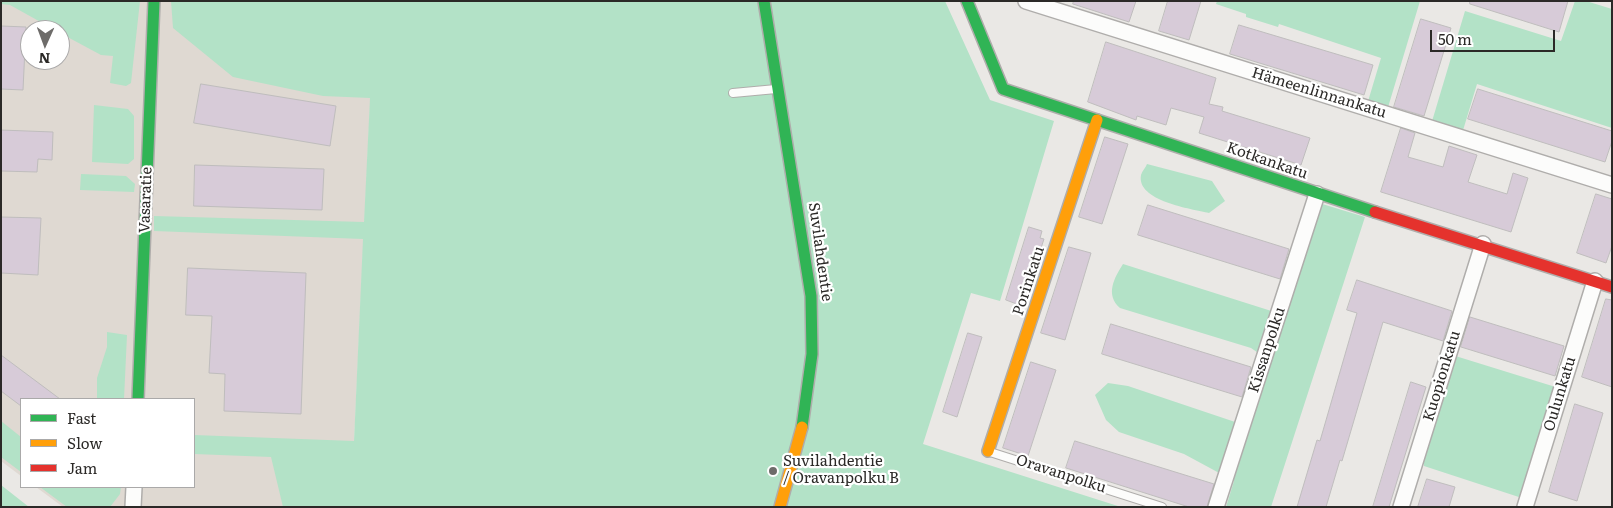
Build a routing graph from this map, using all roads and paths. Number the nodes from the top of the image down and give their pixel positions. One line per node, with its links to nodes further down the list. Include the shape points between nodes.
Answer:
1 (154, 1): 13 (street, Vasaratie)
2 (764, 1): 5 (street, Suvilahdentie)
3 (967, 1): 7 (street, Kotkankatu, via 1003,89)
4 (1026, 1): 8 (street, Hämeenlinnankatu)
5 (778, 88): 6 (lane); 17 (street, Suvilahdentie, via 813,306 807,407)
6 (733, 93)
7 (1097, 120): 9 (street, Kotkankatu); 14 (street, Porinkatu)
8 (1612, 185)
9 (1317, 194): 10 (street, Kotkankatu); 19 (street, Kissanpolku)
10 (1483, 244): 11 (street, Kotkankatu); 20 (street, Kuopionkatu)
11 (1595, 281): 12 (street, Kotkankatu); 21 (street, Oulunkatu)
12 (1612, 287)
13 (138, 398)
14 (988, 451): 18 (lane, Oravanpolku)
15 (134, 488): 16 (street)
16 (133, 507)
17 (780, 507)
18 (1162, 507)
19 (1216, 507)
20 (1401, 507)
21 (1525, 507)

